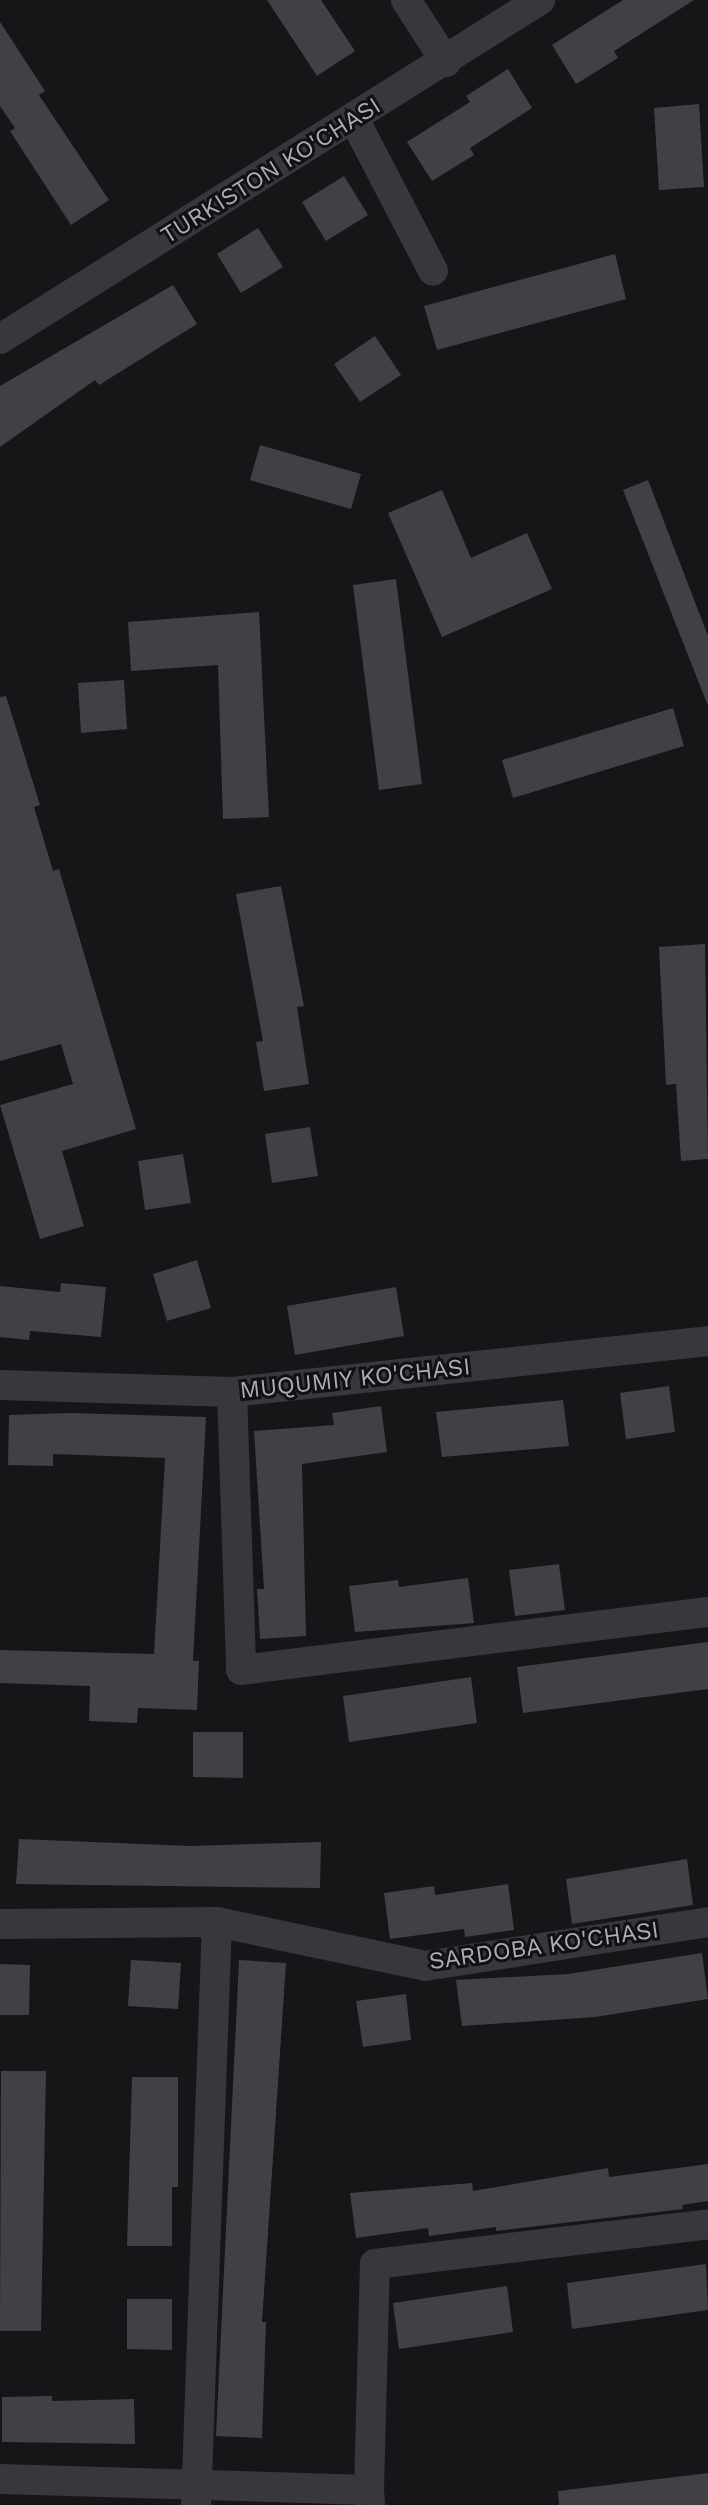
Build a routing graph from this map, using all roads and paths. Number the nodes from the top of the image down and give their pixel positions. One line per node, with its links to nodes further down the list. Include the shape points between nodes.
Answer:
1 (406, 0): 3 (street)
2 (540, 0): 3 (street, TURKISTON KO'CHASI)
3 (446, 62): 4 (street, TURKISTON KO'CHASI)
4 (354, 119): 5 (street); 6 (street, TURKISTON KO'CHASI)
5 (433, 271)
6 (0, 339)
7 (708, 1341): 9 (street, MUQUMIY KO'CHASI)
8 (0, 1385): 9 (street, MUQUMIY KO'CHASI)
9 (232, 1392): 10 (street, via 241,1670)
10 (708, 1612)
11 (217, 1922): 12 (street, SARDOBA KO'CHASI, via 425,1966); 13 (street, SARDOBA KO'CHASI); 16 (street)
12 (708, 1922)
13 (0, 1924)
14 (708, 2224): 17 (street, via 375,2264)
15 (0, 2479): 16 (street)
16 (197, 2496): 17 (street)
17 (370, 2498)

